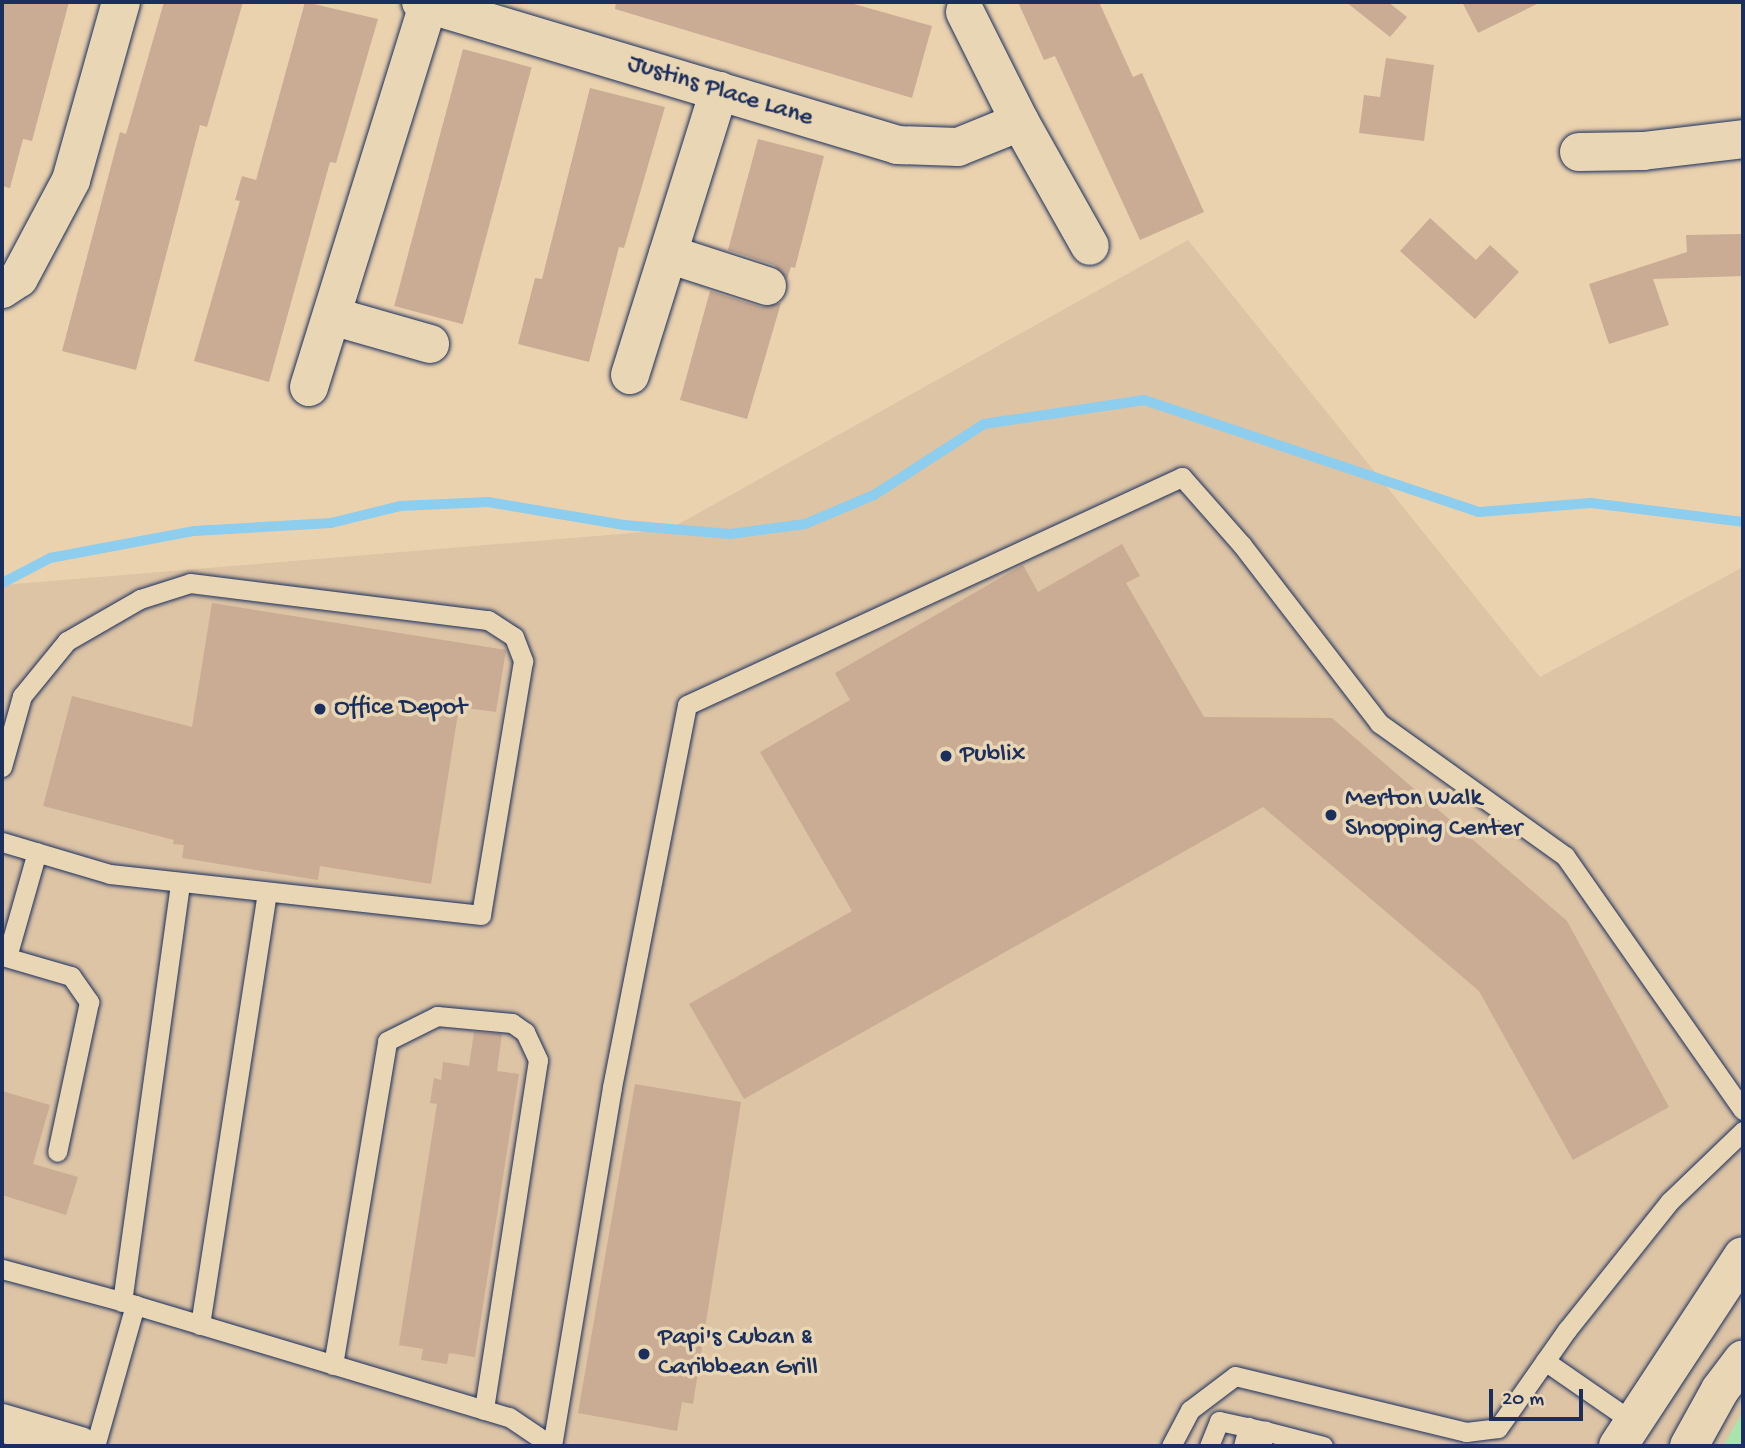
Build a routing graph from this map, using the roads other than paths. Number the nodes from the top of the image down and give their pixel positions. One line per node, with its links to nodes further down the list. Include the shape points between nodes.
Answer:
1 (121, 2): 11 (street, via 71,180 19,278)
2 (424, 3): 4 (street, Justins Place Lane); 12 (street)
3 (965, 12): 5 (street)
4 (719, 92): 5 (street, Justins Place Lane, via 897,145 958,147); 9 (street)
5 (1020, 122): 8 (street)
6 (1743, 139): 7 (street)
7 (1579, 152)
8 (1090, 246)
9 (668, 254): 10 (street); 14 (street)
10 (767, 286)
11 (2, 289)
12 (332, 316): 13 (street); 15 (street)
13 (430, 344)
14 (630, 375)
15 (309, 387)
16 (2, 768): 20 (lane, via 22,696 67,641 139,599 190,583 488,620 514,638 523,661 481,915)
17 (2, 842): 18 (lane)
18 (37, 852): 19 (lane, via 110,874); 21 (lane)
19 (180, 882): 20 (lane); 27 (lane)
20 (267, 892): 28 (lane)
21 (4, 956): 24 (lane, via 71,976 89,1002)
22 (1743, 1110): 38 (lane, via 1565,856 1378,723 1242,545 1182,477 687,705 612,1087)
23 (1743, 1131): 30 (lane, via 1669,1202)
24 (57, 1152)
25 (1743, 1256): 34 (street)
26 (2, 1269): 27 (lane)
27 (129, 1303): 28 (lane); 37 (lane)
28 (200, 1325): 31 (lane)
29 (1743, 1360): 43 (street)
30 (1545, 1361): 34 (lane); 39 (lane, via 1498,1428 1466,1432 1235,1376 1189,1410)
31 (333, 1365): 32 (lane); 32 (lane, via 387,1041 437,1016 512,1023 525,1032 538,1060)
32 (484, 1410): 38 (lane, via 509,1417)
33 (2, 1423): 36 (street)
34 (1625, 1434)
35 (1265, 1438): 40 (lane, via 1219,1421); 41 (lane); 42 (lane)
36 (80, 1446)
37 (95, 1446)
38 (552, 1446)
39 (1171, 1446)
40 (1209, 1446)
41 (1223, 1446)
42 (1323, 1446)
43 (1689, 1446)

